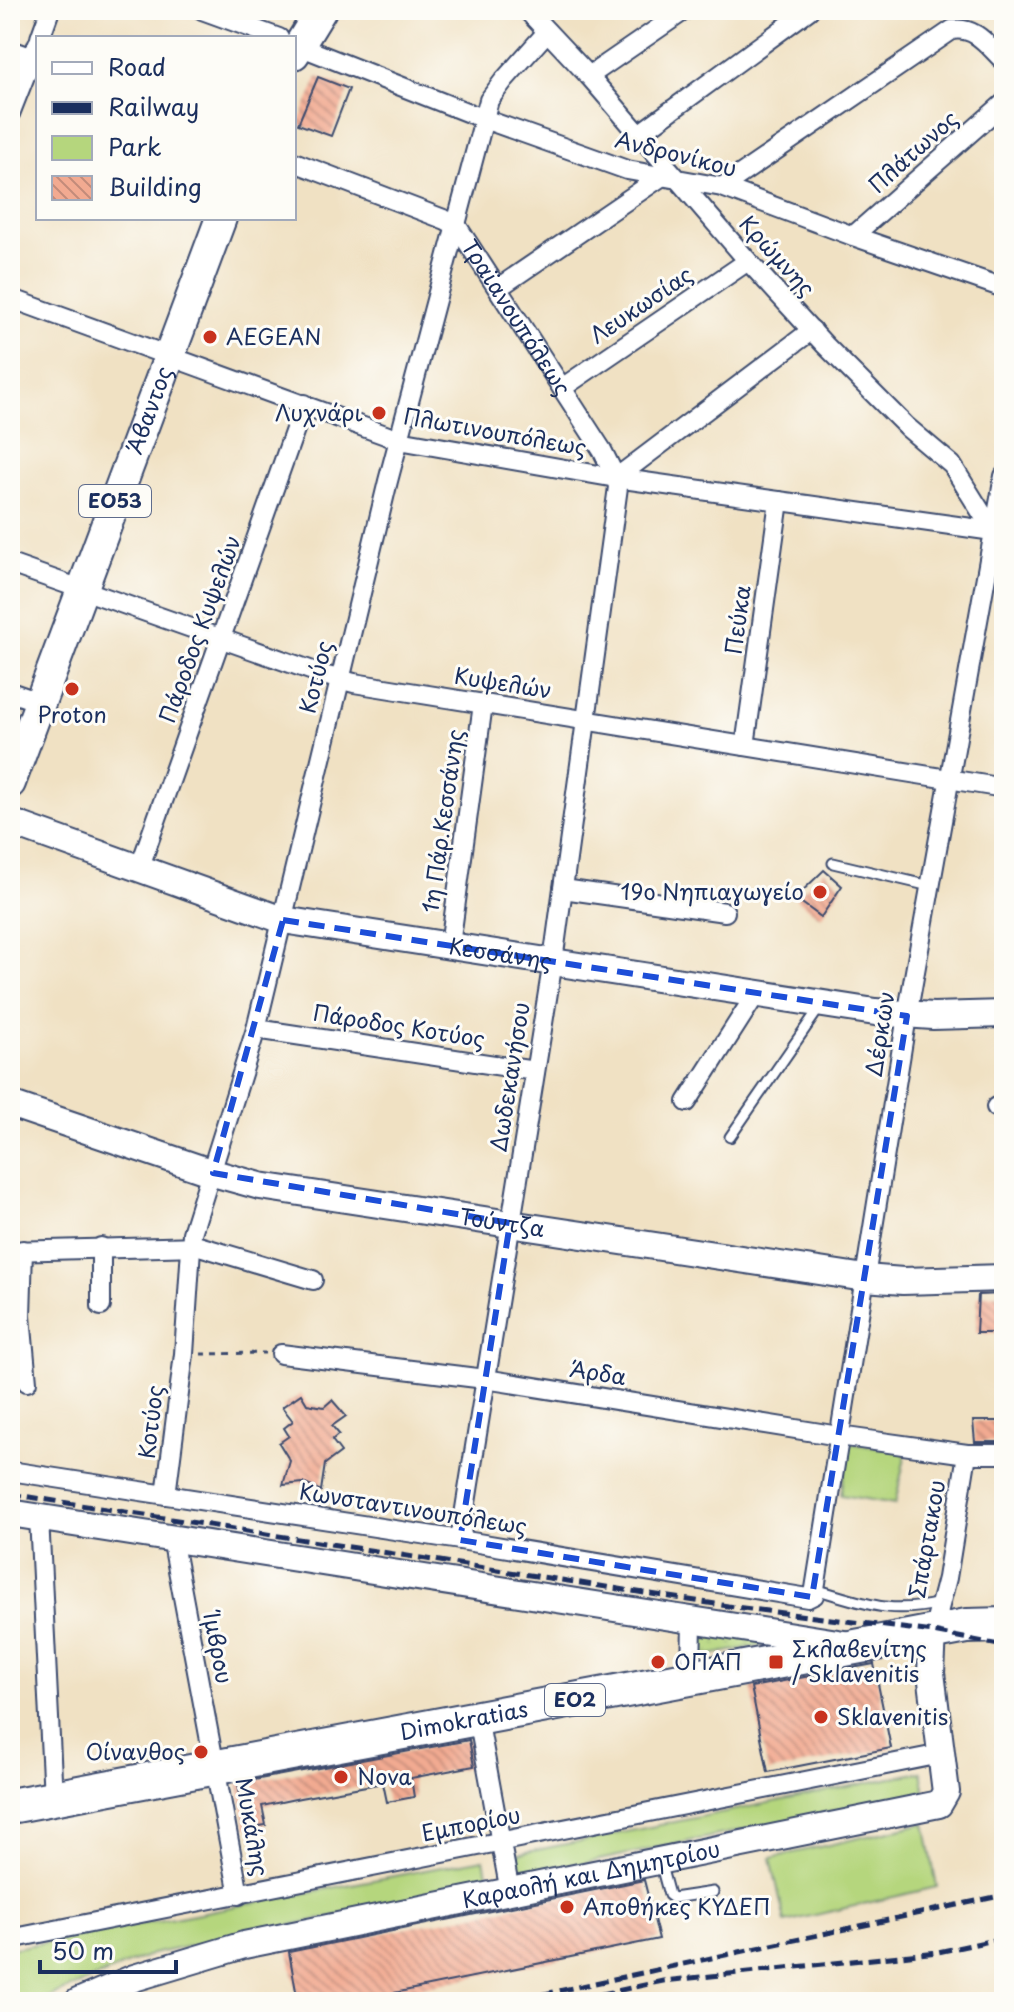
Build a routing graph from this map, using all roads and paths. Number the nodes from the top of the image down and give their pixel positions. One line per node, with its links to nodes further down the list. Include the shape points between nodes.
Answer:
1 (50, 10): 8 (street)
2 (202, 10): 6 (street, Ανδρονίκου)
3 (527, 10): 7 (street, Κρώμνης)
4 (685, 10): 11 (street)
5 (809, 10): 15 (street)
6 (300, 32): 14 (street, Ανδρονίκου)
7 (547, 32): 11 (street, Κρώμνης); 14 (street, Κοτύος, via 489,100)
8 (38, 36)
9 (31, 52): 13 (street)
10 (1004, 61): 18 (street, via 972,30 952,30)
11 (589, 76): 15 (street, Κρώμνης)
12 (1004, 103): 21 (street, Πλάτωνος)
13 (10, 114)
14 (484, 119): 17 (street, Ανδρονίκου, via 627,170); 20 (street, Κοτύος)
15 (639, 134): 17 (street, Κρώμνης)
16 (296, 163): 20 (street, Τραϊανουπόλεως)
17 (669, 178): 18 (street, Ανδρονίκου); 22 (street, Κρώμνης); 23 (street)
18 (722, 187): 21 (street, Ανδρονίκου)
19 (220, 220): 27 (main road, Άβαντος / ΕΟ53)
20 (457, 226): 23 (street, Τραϊανουπόλεως); 30 (street, Κοτύος)
21 (853, 236): 24 (street, Ανδρονίκου)
22 (748, 261): 26 (street, Κρώμνης); 28 (street, Λευκωσίας)
23 (498, 288): 28 (street, Τραϊανουπόλεως)
24 (1004, 288)
25 (10, 298): 27 (street, Πλωτινουπόλεως)
26 (812, 330): 32 (street); 34 (street, Κρώμνης, via 952,465)
27 (171, 356): 29 (street, Πλωτινουπόλεως); 36 (main road, Άβαντος / ΕΟ53)
28 (562, 388): 32 (street, Τραϊανουπόλεως)
29 (304, 404): 30 (street, Πλωτινουπόλεως); 37 (street, Πάροδος Κυψελών)
30 (399, 440): 32 (street, Πλωτινουπόλεως); 38 (street, Κοτύος)
31 (1004, 476): 34 (street, Δέρκων)
32 (616, 478): 33 (street, Πλωτινουπόλεως); 42 (street, Δωδεκανήσου, via 618,499)
33 (779, 501): 34 (street, Πλωτινουπόλεως); 43 (street, Πεύκα)
34 (993, 531): 44 (street, Δέρκων)
35 (10, 564): 36 (street, Κυψελών)
36 (81, 590): 37 (street, Κυψελών); 40 (main road, Άβαντος / ΕΟ53)
37 (222, 639): 38 (street, Κυψελών); 49 (street, Πάροδος Κυψελών)
38 (340, 680): 41 (street, Κυψελών); 53 (street, Κοτύος)
39 (10, 692): 40 (street)
40 (39, 702): 45 (main road, Άβαντος / ΕΟ53)
41 (483, 704): 42 (street, Κυψελών); 54 (street, 1η Πάρ.Κεσσάνης)
42 (587, 721): 43 (street, Κυψελών); 51 (street, Δωδεκανήσου)
43 (745, 746): 44 (street, Κυψελών)
44 (949, 779): 46 (street, Κυψελών); 50 (street, Δέρκων)
45 (10, 783)
46 (1004, 788)
47 (10, 822): 49 (street, Κεσσάνης)
48 (833, 863): 50 (lane)
49 (139, 869): 53 (street, Κεσσάνης)
50 (930, 886): 59 (street, Δέρκων)
51 (563, 889): 52 (street); 55 (street, Δωδεκανήσου)
52 (725, 912)
53 (283, 920): 54 (street, Κεσσάνης); 60 (street, Κοτύος)
54 (450, 945): 55 (street, Κεσσάνης)
55 (553, 961): 56 (street, Κεσσάνης); 61 (street, Δωδεκανήσου)
56 (756, 994): 57 (street, Κεσσάνης); 62 (street)
57 (822, 1004): 59 (street, Κεσσάνης); 64 (lane)
58 (1004, 1014): 59 (street, Κεσσάνης)
59 (907, 1016): 70 (street, Δέρκων)
60 (256, 1029): 61 (street, Πάροδος Κοτύος); 65 (street, Κοτύος)
61 (535, 1071): 66 (street, Δωδεκανήσου)
62 (687, 1102)
63 (10, 1104): 65 (street, Τούντζα)
64 (730, 1137)
65 (213, 1173): 66 (street, Τούντζα, via 260,1186); 67 (street, Κοτύος)
66 (510, 1223): 70 (street, Τούντζα); 76 (street, Δωδεκανήσου)
67 (190, 1246): 68 (street); 72 (street); 74 (street, Κοτύος)
68 (101, 1247): 69 (street); 73 (street)
69 (17, 1251): 77 (street)
70 (865, 1278): 71 (street, Τούντζα); 78 (street, Δέρκων)
71 (1004, 1278)
72 (313, 1280)
73 (101, 1306)
74 (184, 1354): 75 (path); 82 (street, Κοτύος)
75 (281, 1354): 76 (street, Άρδα)
76 (485, 1379): 78 (street, Άρδα); 86 (street, Δωδεκανήσου)
77 (27, 1382)
78 (839, 1436): 79 (street, Άρδα); 87 (street, Δέρκων)
79 (967, 1454): 80 (street, Άρδα); 89 (street, Σπάρτακου)
80 (1004, 1454)
81 (10, 1471): 82 (street, Κωνσταντινουπόλεως)
82 (166, 1495): 86 (street, Κωνσταντινουπόλεως)
83 (10, 1513): 84 (street)
84 (39, 1517): 85 (street); 98 (street)
85 (172, 1538): 90 (street); 97 (street, Ίμβρου)
86 (460, 1540): 87 (street, Κωνσταντινουπόλεως)
87 (812, 1593): 89 (lane, via 876,1608 917,1607)
88 (1004, 1607): 92 (highway, Dimokratias / ΕΟ2)
89 (937, 1618): 92 (highway, Dimokratias / ΕΟ2); 93 (highway, Dimokratias / ΕΟ2); 96 (street, Καραολή και Δημητρίου, via 931,1673)
90 (692, 1619): 93 (street); 94 (street)
91 (1004, 1625): 92 (highway, Dimokratias / ΕΟ2)
92 (967, 1626)
93 (859, 1646): 94 (highway, Dimokratias / ΕΟ2)
94 (691, 1678): 95 (highway, Dimokratias / ΕΟ2)
95 (478, 1718): 97 (highway, Dimokratias / ΕΟ2); 100 (street)
96 (941, 1754): 100 (street, Εμπορίου); 101 (street, Καραολή και Δημητρίου, via 946,1792 939,1804)
97 (217, 1768): 98 (highway, Dimokratias / ΕΟ2); 104 (street, Μυκάλης)
98 (53, 1798): 99 (highway, Dimokratias / ΕΟ2)
99 (10, 1806)
100 (501, 1842): 102 (street); 104 (street, Εμπορίου)
101 (660, 1862): 102 (street, Καραολή και Δημητρίου); 103 (lane, via 673,1898)
102 (510, 1892): 106 (street, Καραολή και Δημητρίου, via 244,1945 134,1978)
103 (713, 1892)
104 (239, 1895): 105 (street, Εμπορίου)
105 (10, 1939)
106 (78, 2002)

